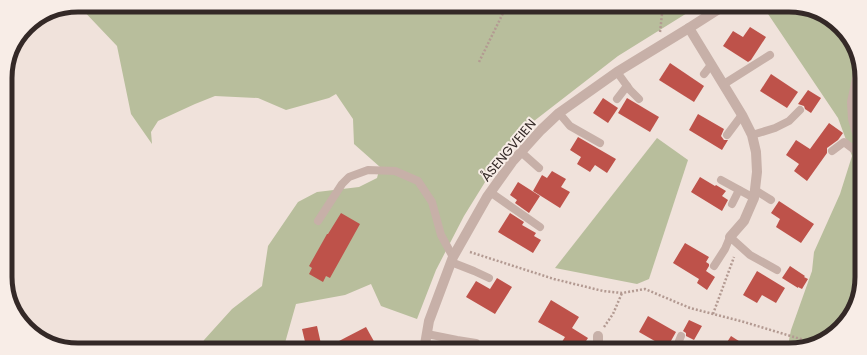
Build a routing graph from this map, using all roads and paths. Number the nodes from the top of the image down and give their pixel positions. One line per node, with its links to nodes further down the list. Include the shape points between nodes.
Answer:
1 (504, 12): 7 (path)
2 (662, 12): 5 (path)
3 (714, 12): 4 (street, ÅSENGVEIEN)
4 (689, 28): 5 (street, ÅSENGVEIEN); 8 (street)
5 (659, 47): 9 (street, ÅSENGVEIEN)
6 (770, 55): 11 (lane)
7 (479, 62)
8 (711, 65): 10 (lane); 11 (street)
9 (616, 72): 12 (lane); 17 (street, ÅSENGVEIEN)
10 (704, 74)
11 (724, 84): 18 (street)
12 (627, 86): 14 (lane); 15 (lane)
13 (855, 88): 19 (street, via 852,102)
14 (616, 99)
15 (639, 99)
16 (800, 110): 21 (lane, via 790,121)
17 (559, 113): 22 (lane, via 570,126); 25 (street, ÅSENGVEIEN)
18 (742, 115): 20 (lane); 21 (street)
19 (855, 126)
20 (727, 134)
21 (752, 135): 30 (street, via 757,172)
22 (600, 143)
23 (855, 150): 24 (lane, via 844,142)
24 (832, 151)
25 (521, 152): 26 (lane); 29 (street, ÅSENGVEIEN)
26 (539, 168)
27 (721, 180): 28 (lane)
28 (739, 190): 30 (lane); 32 (lane)
29 (490, 192): 34 (lane); 36 (street, ÅSENGVEIEN)
30 (754, 194): 31 (lane); 35 (street, via 744,221)
31 (771, 200)
32 (732, 204)
33 (318, 221): 36 (lane, via 349,177 368,170 396,171 418,181 432,202 441,234)
34 (540, 227)
35 (730, 236): 37 (lane); 38 (lane, via 750,255); 41 (path, via 735,257)
36 (454, 256): 39 (lane, via 474,271); 40 (path, via 603,291); 42 (street, ÅSENGVEIEN, via 429,321)
37 (714, 266)
38 (777, 270)
39 (490, 278)
40 (622, 292): 41 (path, via 645,289 690,308); 43 (path, via 613,314)
41 (713, 314): 45 (path)
42 (427, 334): 46 (street, ÅSENGVEIEN); 47 (lane)
43 (598, 336): 48 (street)
44 (681, 336): 49 (lane)
45 (807, 340)
46 (425, 343)
47 (476, 343)
48 (598, 343)
49 (678, 343)

